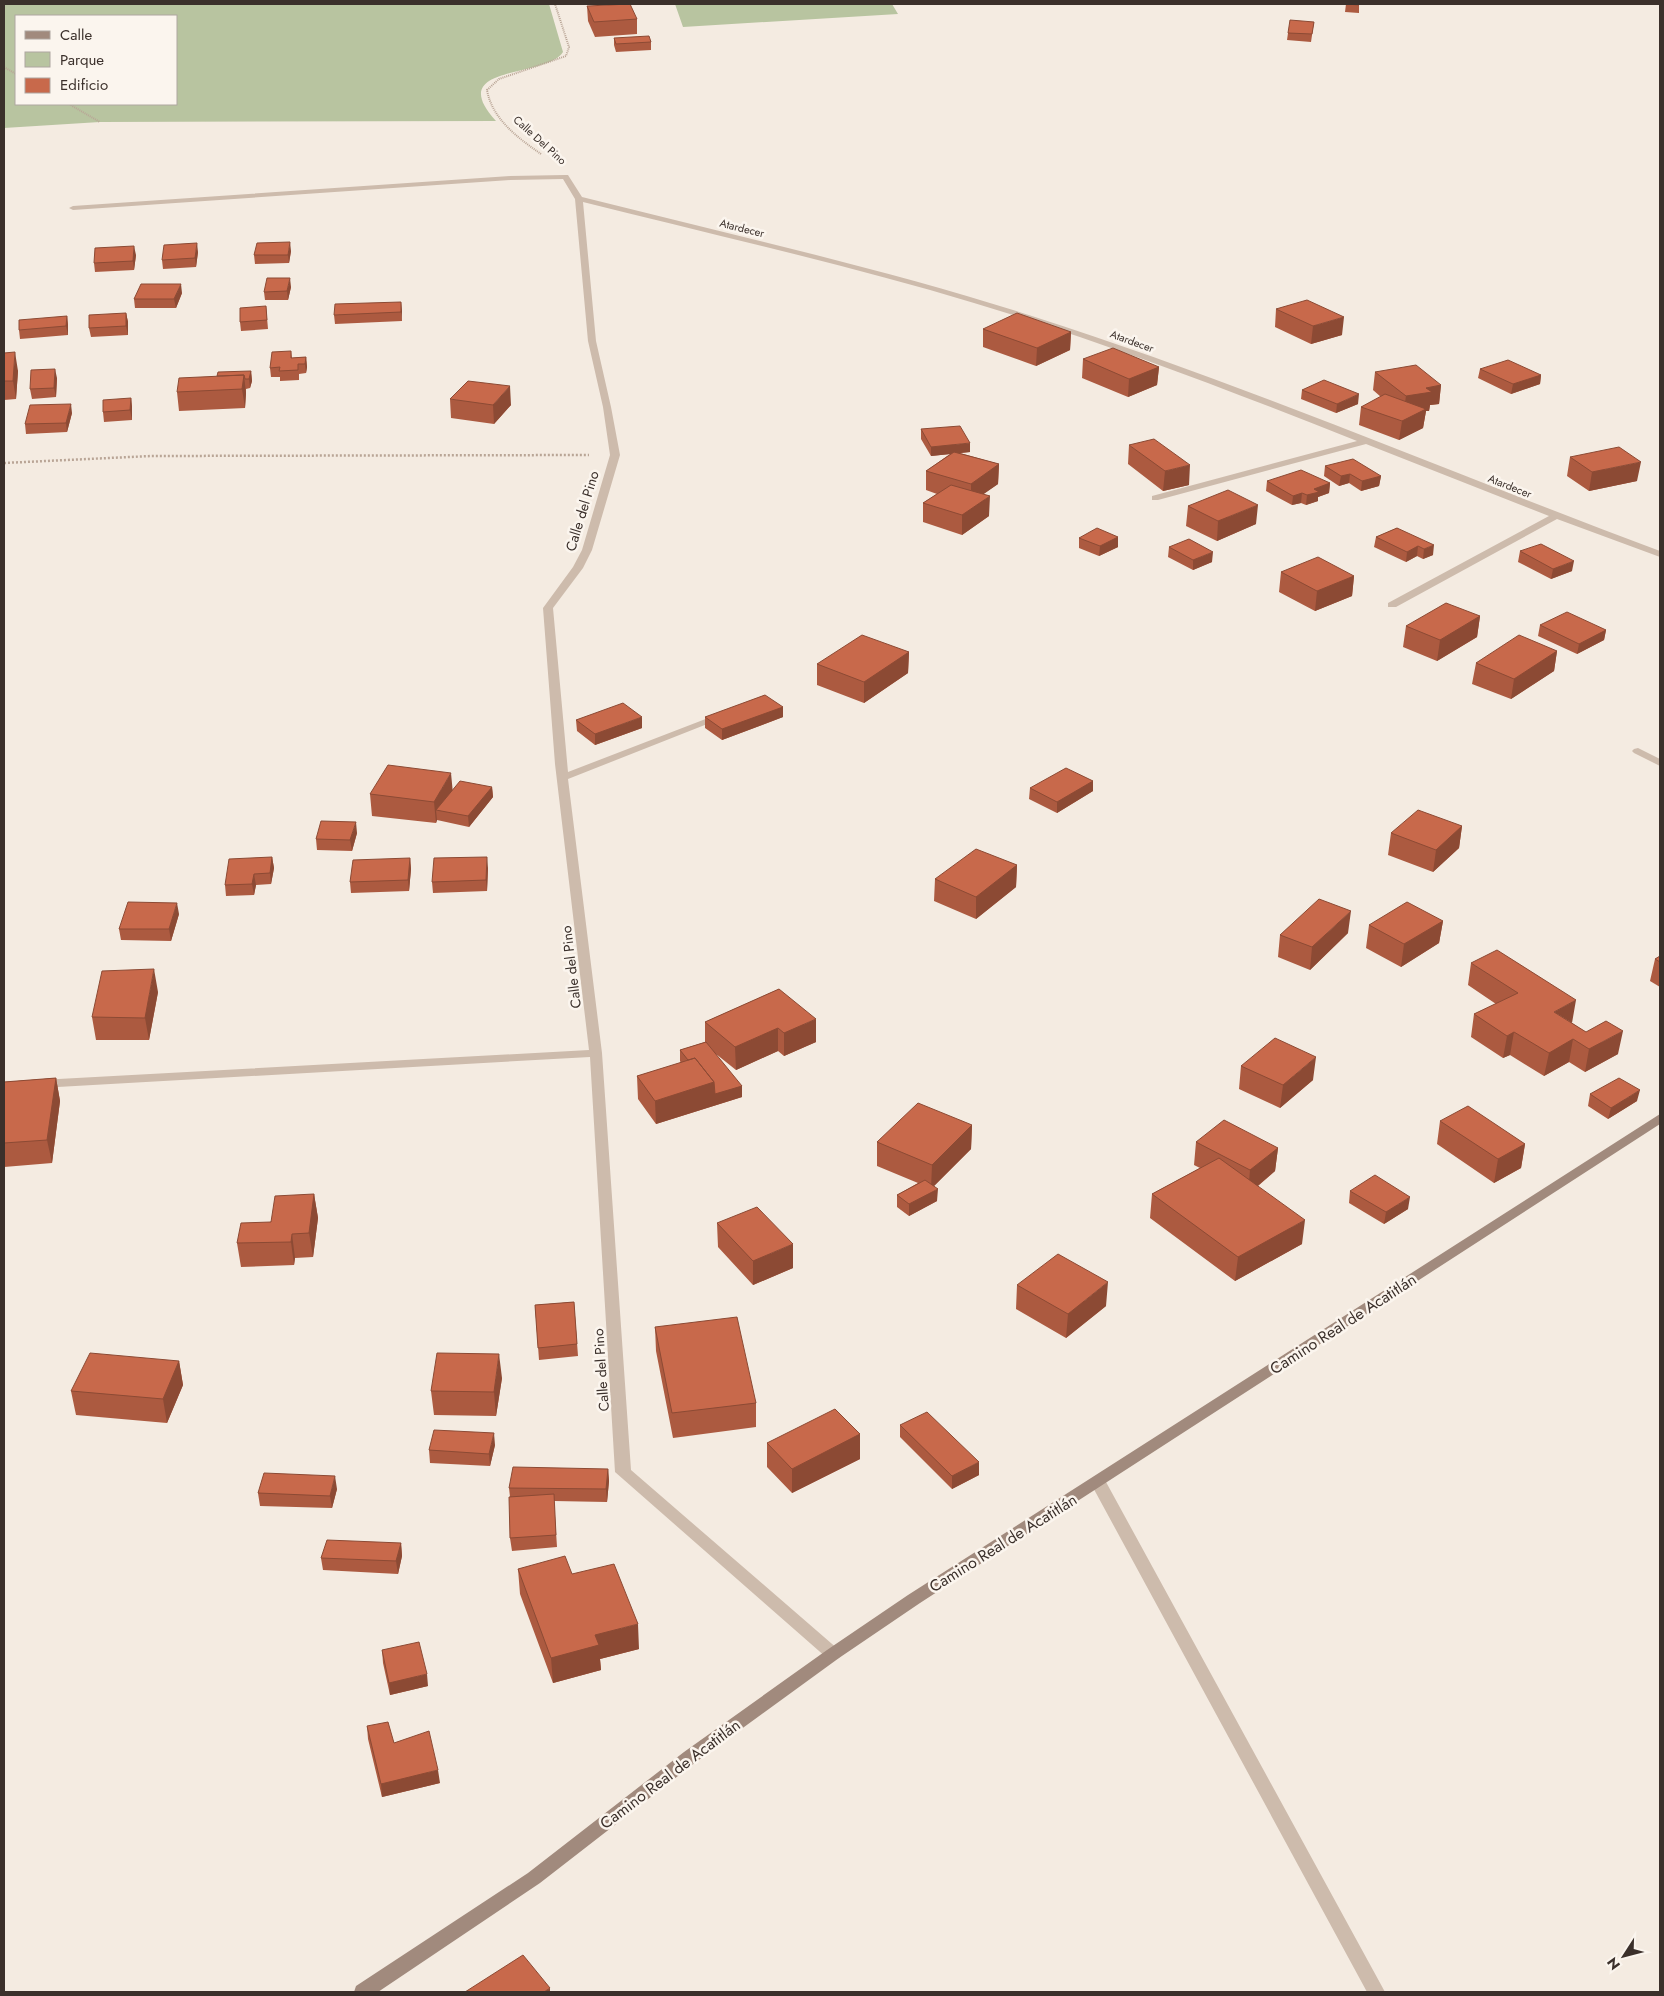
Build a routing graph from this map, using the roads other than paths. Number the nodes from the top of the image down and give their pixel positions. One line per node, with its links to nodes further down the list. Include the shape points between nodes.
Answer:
1 (579, 199): 2 (street, Calle Del Pino, via 565,178 472,179); 3 (street, Atardecer, via 874,273 1031,318); 11 (street, Calle del Pino, via 592,341 615,455 587,550 578,568 548,608)
2 (74, 208)
3 (1367, 441): 4 (street); 5 (street, Atardecer)
4 (1156, 498)
5 (1554, 516): 6 (street, Atardecer); 7 (street)
6 (1660, 554)
7 (1392, 606)
8 (735, 711): 11 (street)
9 (1638, 752): 10 (street)
10 (1660, 763)
11 (564, 777): 12 (street, Calle del Pino)
12 (596, 1053): 13 (street); 16 (street, Calle del Pino, via 623,1472)
13 (24, 1084)
14 (1660, 1118): 15 (main road, Camino Real de Acatitlán)
15 (1098, 1482): 16 (main road, Camino Real de Acatitlán); 18 (street)
16 (833, 1654): 17 (main road, Camino Real de Acatitlán, via 690,1757 534,1878)
17 (363, 1992)
18 (1376, 1992)

